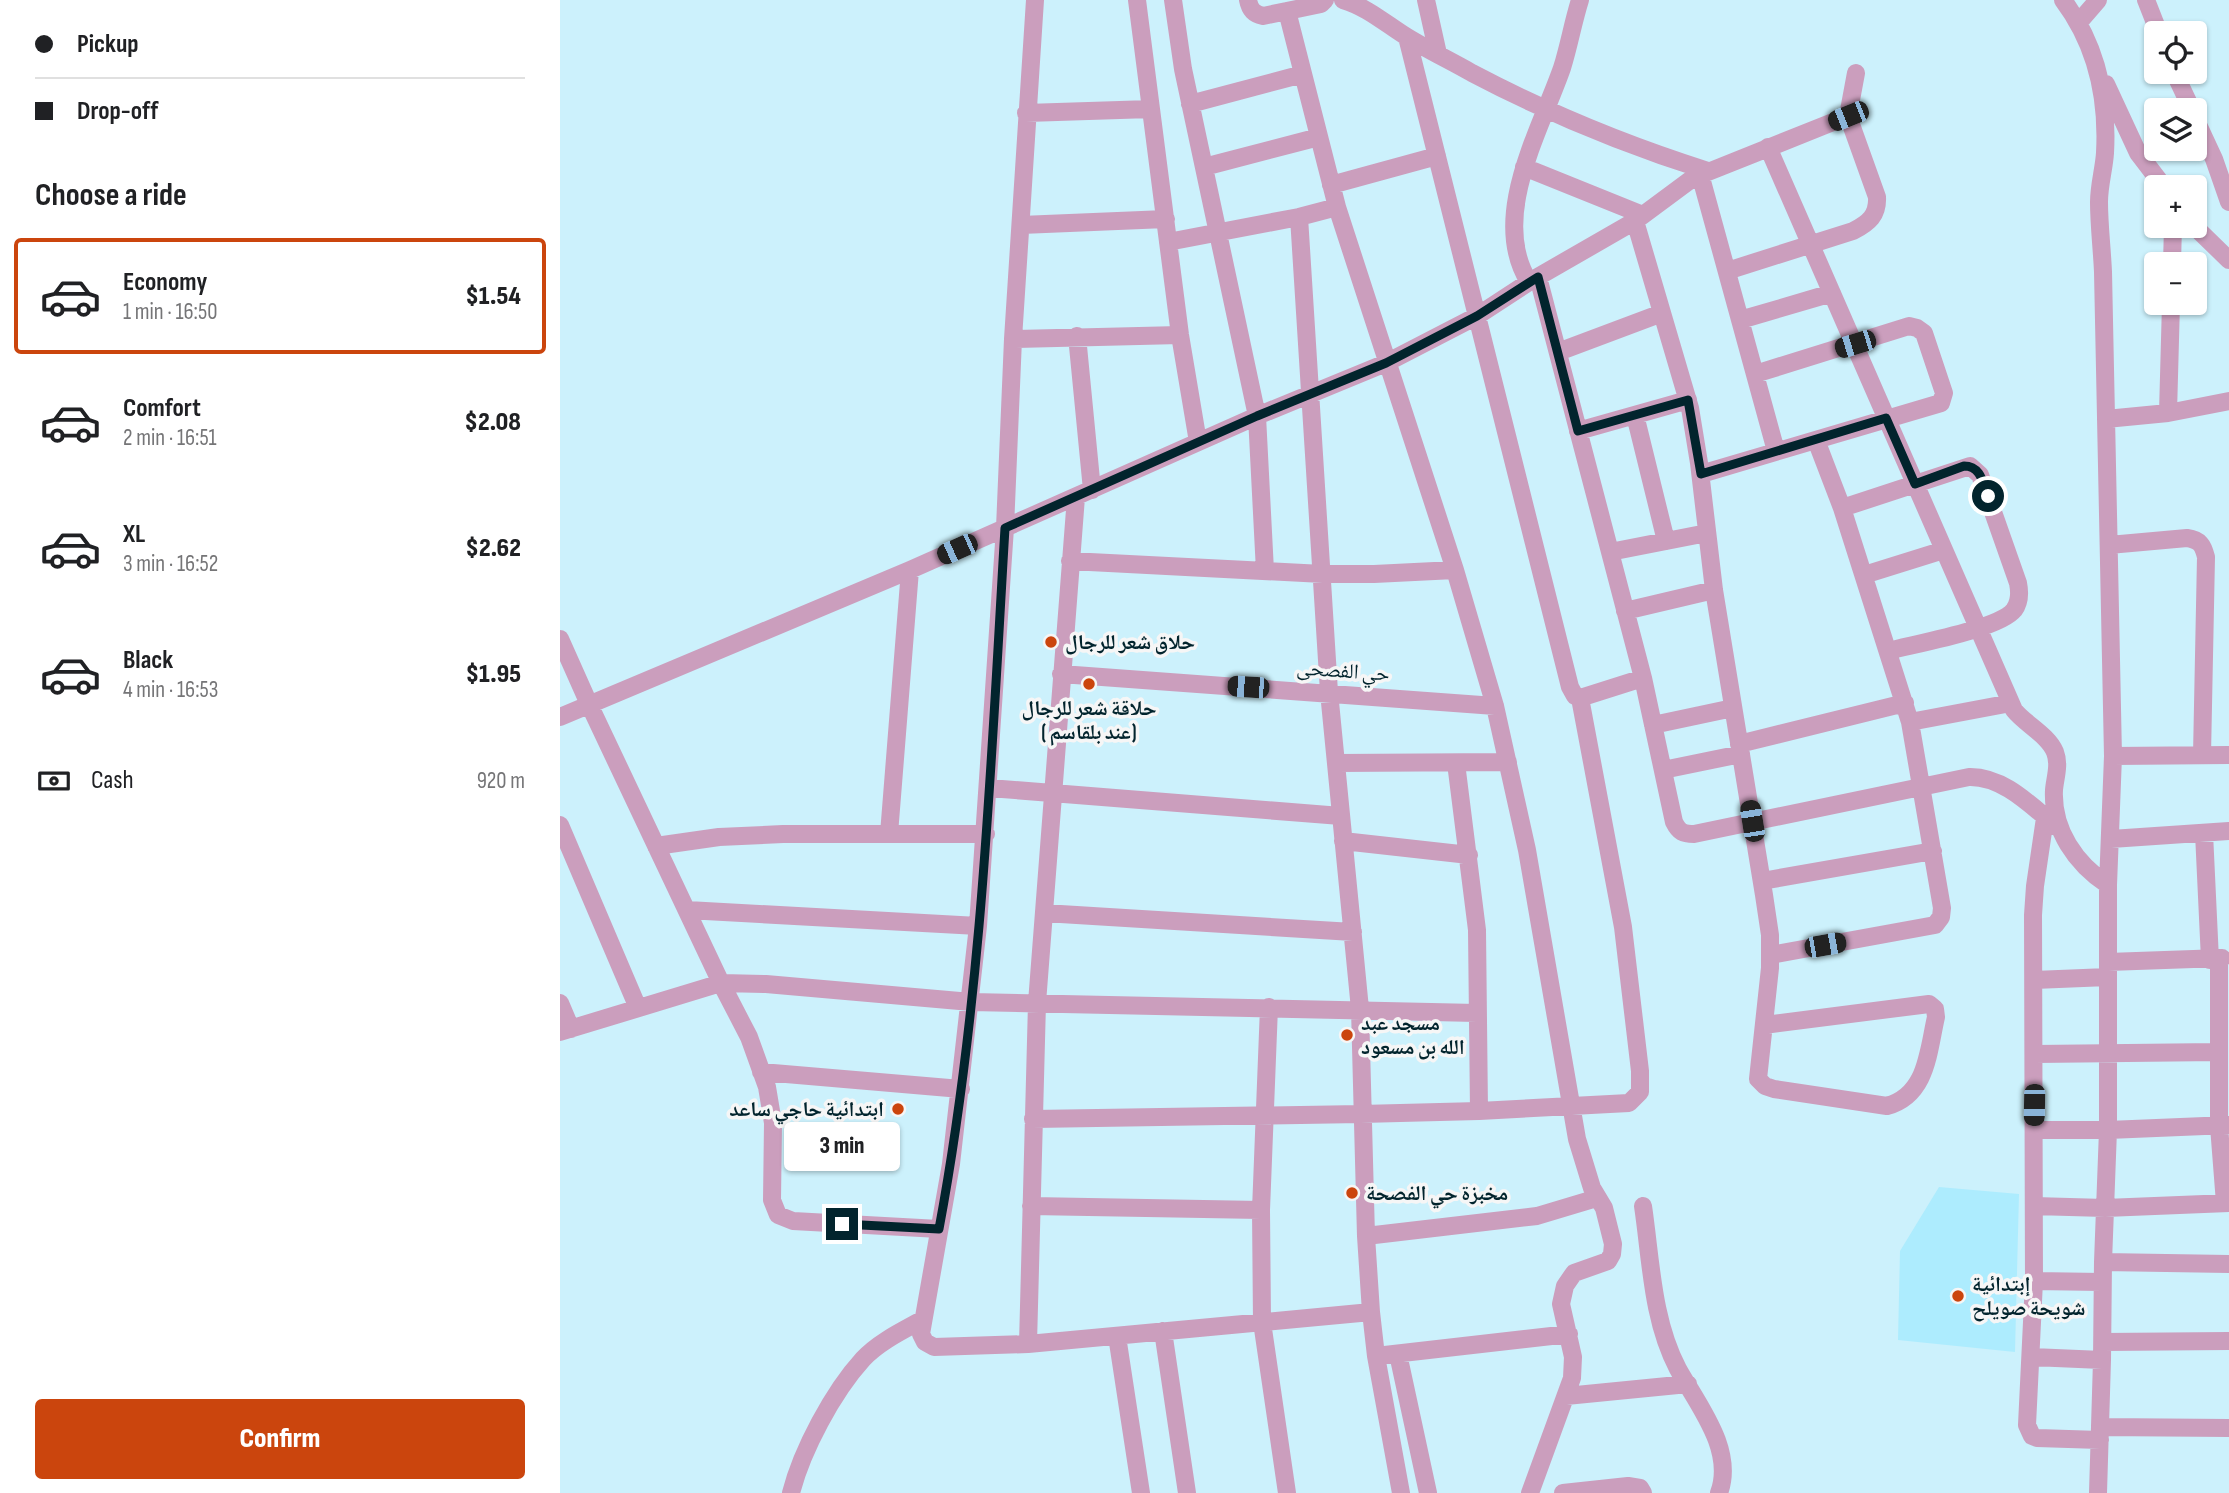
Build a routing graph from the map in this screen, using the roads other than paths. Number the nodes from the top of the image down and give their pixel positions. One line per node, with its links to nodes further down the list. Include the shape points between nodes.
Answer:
1 (1035, 0): 23 (street)
2 (1137, 0): 21 (street)
3 (1173, 0): 20 (street)
4 (1248, 0): 12 (street, via 1249,8 1263,16)
5 (1325, 0): 12 (street)
6 (1343, 0): 15 (street)
7 (1426, 0): 16 (street)
8 (1580, 0): 22 (street)
9 (2063, 0): 14 (street)
10 (2098, 0): 14 (street)
11 (2146, 0): 13 (street)
12 (1287, 11): 19 (street)
13 (2154, 21)
14 (2079, 22): 17 (street)
15 (1406, 37): 16 (street); 28 (street)
16 (1438, 54): 22 (street)
17 (2096, 61): 32 (street, via 2133,143); 66 (street, via 2105,136 2099,200)
18 (1856, 73): 24 (street)
19 (1303, 74): 20 (street); 25 (street)
20 (1190, 104): 29 (street)
21 (1152, 109): 23 (street); 38 (street)
22 (1546, 110): 30 (street); 31 (street)
23 (1026, 113): 39 (street)
24 (1848, 116): 27 (street); 43 (street, via 1877,197 1874,216 1853,231)
25 (1319, 138): 29 (street); 33 (street)
26 (2207, 144): 34 (street)
27 (1769, 147): 31 (street); 43 (street)
28 (1437, 156): 33 (street); 50 (street)
29 (1204, 167): 40 (street)
30 (1524, 167): 37 (street); 46 (street, via 1514,248 1521,269)
31 (1704, 173): 37 (street); 45 (street)
32 (2156, 175)
33 (1331, 185): 35 (street)
34 (2229, 202)
35 (1337, 207): 36 (street); 57 (street)
36 (1299, 217): 40 (street); 59 (street)
37 (1639, 218): 46 (street); 48 (street)
38 (1166, 219): 39 (street); 42 (street)
39 (1021, 225): 54 (street)
40 (1219, 232): 42 (street); 64 (street)
41 (2206, 238): 44 (street)
42 (1168, 242): 52 (street)
43 (1810, 244): 45 (street); 47 (street)
44 (2229, 260)
45 (1727, 271): 51 (street)
46 (1534, 280): 50 (street); 56 (street)
47 (1832, 293): 51 (street); 55 (street)
48 (1661, 313): 56 (street); 60 (street)
49 (2171, 315): 62 (street)
50 (1477, 316): 57 (street); 95 (street, via 1570,687)
51 (1740, 320): 58 (street)
52 (1180, 335): 53 (street); 69 (street)
53 (1077, 336): 54 (street); 73 (street)
54 (1013, 339): 75 (street)
55 (1855, 344): 58 (street); 65 (street); 65 (street, via 1909,326 1924,333 1944,398 1941,403)
56 (1558, 352): 67 (street)
57 (1386, 363): 59 (street); 83 (street)
58 (1755, 374): 70 (street)
59 (1310, 394): 64 (street); 85 (street)
60 (1688, 400): 63 (street); 71 (street)
61 (2229, 401): 62 (street)
62 (2168, 413): 66 (street)
63 (1635, 415): 67 (street); 77 (street)
64 (1257, 416): 69 (street); 84 (street)
65 (1886, 418): 68 (street); 72 (street)
66 (2106, 419): 78 (street)
67 (1578, 431): 80 (street)
68 (1816, 440): 70 (street); 74 (street)
69 (1198, 442): 73 (street)
70 (1776, 452): 71 (street)
71 (1701, 474): 76 (street)
72 (1915, 484): 74 (street); 79 (street); 89 (street, via 1964,466 1980,475 2020,593 2008,615)
73 (1084, 493): 75 (street); 81 (street)
74 (1842, 508): 86 (street)
75 (1005, 528): 82 (street); 113 (street)
76 (1707, 533): 77 (street); 87 (street)
77 (1666, 541): 80 (street)
78 (2109, 545): 105 (street, via 2187,538 2203,545); 107 (street)
79 (1944, 550): 86 (street); 89 (street)
80 (1610, 552): 88 (street)
81 (1070, 561): 84 (street); 92 (street)
82 (909, 570): 98 (street); 122 (street)
83 (1455, 570): 85 (street); 99 (street)
84 (1265, 571): 85 (street)
85 (1323, 574): 94 (street)
86 (1864, 575): 91 (street)
87 (1714, 590): 88 (street); 100 (street)
88 (1625, 611): 93 (street)
89 (1978, 628): 91 (street); 97 (street)
90 (560, 639): 98 (street)
91 (1888, 651): 96 (street)
92 (1061, 674): 94 (street, حي الفصحى); 114 (street)
93 (1643, 678): 95 (street); 103 (street)
94 (1329, 692): 99 (street, حي الفصحى); 108 (street)
95 (1580, 698): 154 (street, via 1623,927 1640,1092 1629,1103)
96 (1905, 703): 102 (street); 104 (street)
97 (2011, 703): 102 (street); 119 (street, via 2055,752 2055,809)
98 (589, 704): 101 (street); 126 (street)
99 (1495, 706): 110 (street)
100 (1733, 708): 103 (street); 104 (street)
101 (560, 717)
102 (1910, 722): 112 (street)
103 (1653, 725): 111 (street)
104 (1740, 749): 111 (street); 117 (street)
105 (2202, 755): 106 (street); 107 (street)
106 (2229, 755)
107 (2113, 756): 124 (street)
108 (1336, 762): 109 (street); 115 (street)
109 (1456, 762): 110 (street); 128 (street)
110 (1508, 762): 154 (street)
111 (1663, 770): 117 (street, via 1674,822 1683,834)
112 (1922, 786): 116 (street, via 1983,776 2007,788); 117 (street); 127 (street)
113 (989, 788): 114 (street); 123 (street)
114 (1053, 794): 115 (street); 132 (street)
115 (1341, 816): 125 (street)
116 (2045, 818): 119 (street); 138 (street, via 2035,886)
117 (1752, 821): 129 (street)
118 (560, 825): 144 (street)
119 (2061, 830): 130 (street, via 2077,860)
120 (2229, 831): 121 (street)
121 (2204, 833): 124 (street); 136 (street)
122 (889, 834): 123 (street); 126 (street, via 719,837)
123 (986, 834): 133 (street)
124 (2111, 839): 130 (street)
125 (1343, 841): 128 (street); 134 (street)
126 (656, 846): 131 (street)
127 (1933, 851): 129 (street); 135 (street, via 1942,908 1938,923)
128 (1469, 855): 146 (street, via 1477,930)
129 (1762, 881): 135 (street)
130 (2108, 885): 137 (street)
131 (687, 909): 133 (street); 139 (street)
132 (1044, 913): 134 (street); 142 (street)
133 (978, 926): 140 (street)
134 (1353, 932): 145 (street)
135 (1770, 955): 147 (street)
136 (2220, 959): 137 (street); 149 (street)
137 (2108, 970): 138 (street); 151 (street)
138 (2034, 980): 150 (street)
139 (721, 983): 140 (street); 144 (street); 152 (street)
140 (971, 1002): 142 (street); 153 (street)
141 (560, 1003): 148 (street)
142 (1037, 1003): 143 (street); 158 (street)
143 (1269, 1007): 145 (street); 157 (street)
144 (638, 1009): 148 (street)
145 (1360, 1009): 146 (street); 156 (street)
146 (1477, 1013): 155 (street)
147 (1764, 1025): 147 (street, via 1760,1083 1888,1107 1906,1099 1918,1086 1936,1017 1929,1004)
148 (565, 1030)
149 (2222, 1042): 151 (street); 159 (street)
150 (2035, 1054): 151 (street); 160 (street)
151 (2109, 1054): 161 (street)
152 (761, 1072): 153 (street); 169 (street, via 773,1123 772,1200 778,1215 793,1221)
153 (961, 1089): 169 (street)
154 (1573, 1107): 155 (street); 162 (street, via 1584,1169)
155 (1479, 1111): 156 (street)
156 (1361, 1114): 157 (street); 170 (street)
157 (1264, 1115): 158 (street); 168 (street)
158 (1032, 1119): 164 (street)
159 (2224, 1125): 161 (street); 163 (street)
160 (2034, 1130): 161 (street); 166 (street)
161 (2108, 1130): 167 (street)
162 (1597, 1198): 170 (street, via 1537,1216); 179 (street, via 1614,1244 1612,1254 1608,1261 1574,1273 1565,1286 1561,1304)
163 (2227, 1203): 167 (street)
164 (1031, 1206): 168 (street); 182 (street)
165 (1643, 1206): 187 (street, via 1664,1339)
166 (2034, 1206): 167 (street); 173 (street)
167 (2105, 1208): 171 (street)
168 (1261, 1210): 177 (street)
169 (939, 1229): 176 (street)
170 (1366, 1236): 175 (street)
171 (2103, 1262): 172 (street); 174 (street)
172 (2229, 1264)
173 (2034, 1281): 174 (street); 186 (street)
174 (2102, 1282): 183 (street)
175 (1371, 1312): 177 (street); 185 (street)
176 (922, 1320): 182 (street, via 921,1334 934,1347); 192 (street, via 878,1346 848,1378 802,1456)
177 (1262, 1322): 178 (street); 195 (street)
178 (1163, 1331): 180 (street); 194 (street)
179 (1569, 1334): 184 (street); 188 (street, via 1572,1378)
180 (1117, 1336): 182 (street); 193 (street)
181 (2229, 1342): 183 (street)
182 (1028, 1344)
183 (2103, 1351): 186 (street); 190 (street)
184 (1398, 1354): 185 (street); 197 (street)
185 (1376, 1356): 196 (street)
186 (2031, 1357): 190 (street, via 2027,1425 2032,1436)
187 (1688, 1384): 188 (street); 200 (street, via 1712,1429 1721,1458)
188 (1566, 1396): 191 (street)
189 (2229, 1428): 190 (street)
190 (2100, 1434): 201 (street)
191 (1531, 1492)
192 (791, 1493)
193 (1141, 1493)
194 (1187, 1493)
195 (1287, 1493)
196 (1401, 1493)
197 (1428, 1493)
198 (1563, 1493): 199 (street, via 1628,1486)
199 (1643, 1493)
200 (1720, 1493)
201 (2098, 1493)

